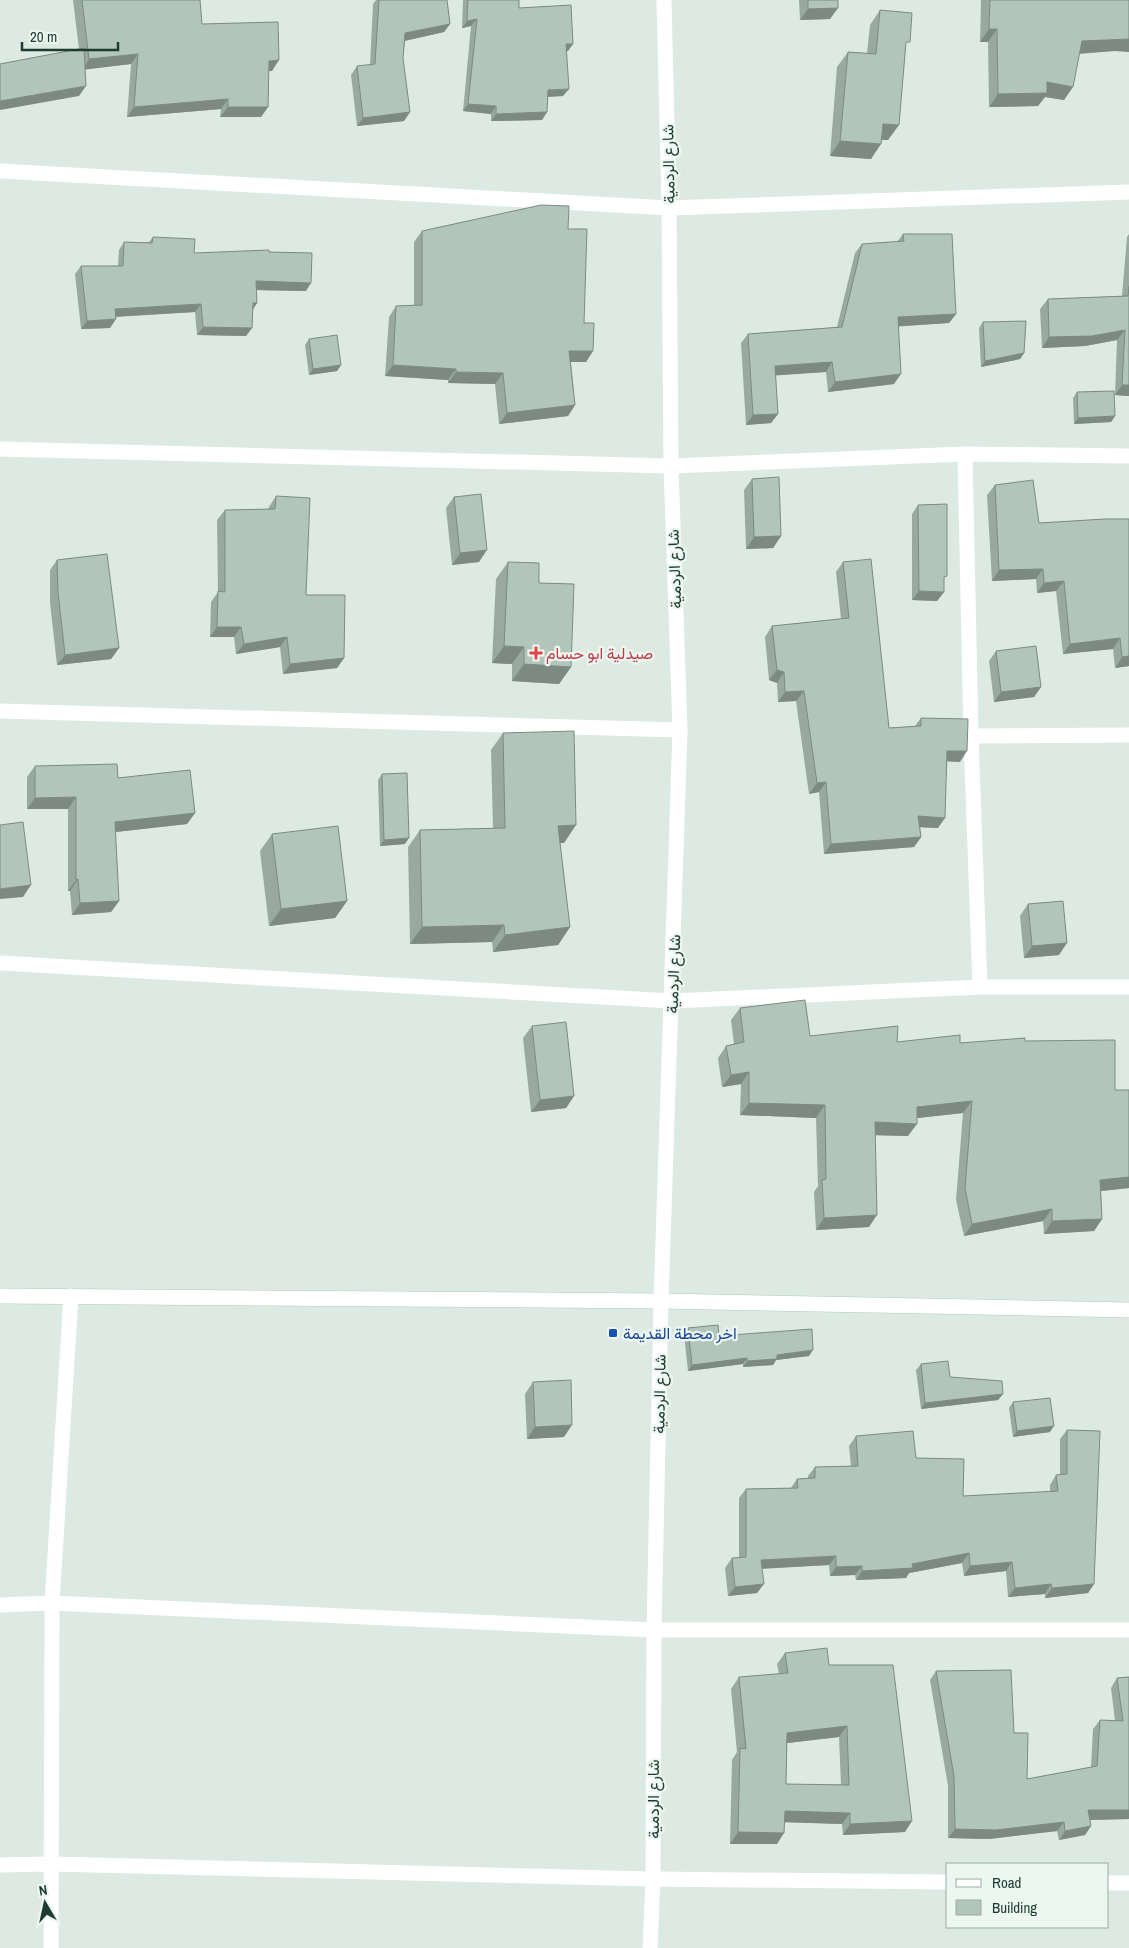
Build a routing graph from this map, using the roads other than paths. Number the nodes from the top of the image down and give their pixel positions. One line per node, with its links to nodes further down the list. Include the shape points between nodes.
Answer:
1 (664, 0): 4 (street, شارع الردمية)
2 (0, 171): 4 (street)
3 (1129, 192): 4 (street)
4 (669, 208): 8 (street, شارع الردمية)
5 (0, 449): 8 (street)
6 (965, 454): 7 (street); 8 (street); 12 (street)
7 (1129, 456)
8 (671, 466): 10 (street, شارع الردمية)
9 (0, 711): 10 (street)
10 (680, 730): 16 (street, شارع الردمية)
11 (1129, 735): 12 (street)
12 (971, 736): 14 (street)
13 (0, 963): 16 (street)
14 (980, 987): 15 (street); 16 (street)
15 (1129, 988)
16 (672, 1001): 19 (street, شارع الردمية)
17 (0, 1296): 18 (street)
18 (71, 1296): 19 (street); 21 (street)
19 (661, 1301): 20 (street); 23 (street, شارع الردمية)
20 (1129, 1310)
21 (52, 1603): 22 (street); 23 (street); 25 (street)
22 (0, 1605)
23 (654, 1630): 24 (street); 27 (street, شارع الردمية)
24 (1129, 1630)
25 (52, 1864): 26 (street); 27 (street); 31 (street)
26 (0, 1865)
27 (653, 1879): 28 (street); 32 (street, شارع الردمية)
28 (946, 1882)
29 (1109, 1883): 30 (street)
30 (1129, 1883)
31 (51, 1948)
32 (650, 1948)

